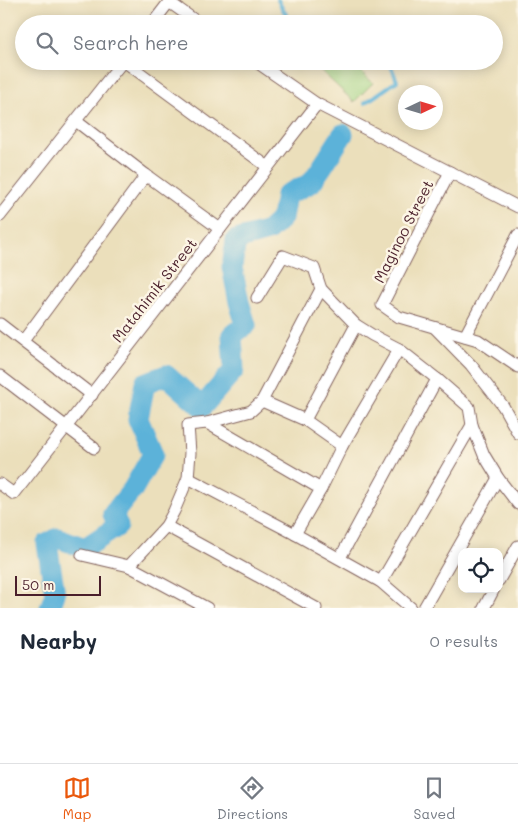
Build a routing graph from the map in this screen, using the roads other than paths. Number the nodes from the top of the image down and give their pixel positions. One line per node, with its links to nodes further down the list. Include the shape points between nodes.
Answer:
1 (169, 1): 2 (street); 3 (street)
2 (159, 15)
3 (188, 15)
4 (116, 70): 8 (street)
5 (135, 70): 9 (street)
6 (268, 70): 7 (street)
7 (317, 104): 9 (street, Matahimik Street); 10 (street)
8 (76, 121): 11 (street); 13 (street)
9 (268, 167): 14 (street, Matahimik Street)
10 (450, 172): 12 (street); 20 (street, Maginoo Street, via 382,305 399,317)
11 (146, 175): 14 (street); 22 (street)
12 (518, 207)
13 (0, 216)
14 (220, 230): 27 (street, Matahimik Street)
15 (518, 235): 21 (street)
16 (321, 289): 17 (street, via 314,268 283,256); 19 (street); 28 (street)
17 (257, 298)
18 (0, 324): 22 (street)
19 (356, 325): 23 (street); 29 (street)
20 (434, 327): 21 (street, Maginoo Street); 33 (street, via 504,406)
21 (465, 336): 24 (street, Maginoo Street, via 478,340)
22 (23, 341): 27 (street)
23 (399, 349): 26 (street); 34 (street)
24 (518, 367)
25 (0, 376): 32 (street)
26 (437, 379): 31 (street, via 469,407); 45 (street)
27 (92, 395): 32 (street, Matahimik Street)
28 (262, 401): 29 (street); 30 (street, via 251,411)
29 (305, 420): 34 (street)
30 (207, 423): 36 (street, via 188,425); 39 (street)
31 (472, 425): 37 (street); 48 (street)
32 (66, 427): 35 (street); 38 (street, Matahimik Street, via 14,494)
33 (518, 433)
34 (342, 446): 39 (street)
35 (94, 448)
36 (188, 478): 41 (street); 42 (street)
37 (498, 478): 40 (street); 53 (street)
38 (0, 484)
39 (320, 489): 42 (street)
40 (518, 504)
41 (166, 526): 46 (street); 51 (street)
42 (295, 534): 45 (street)
43 (518, 546): 47 (street)
44 (82, 555): 46 (street)
45 (340, 558): 48 (street)
46 (129, 566): 50 (street)
47 (503, 573)
48 (381, 582): 52 (street)
49 (492, 593): 54 (street)
50 (207, 608)
51 (316, 608)
52 (411, 608)
53 (424, 608)
54 (484, 608)

